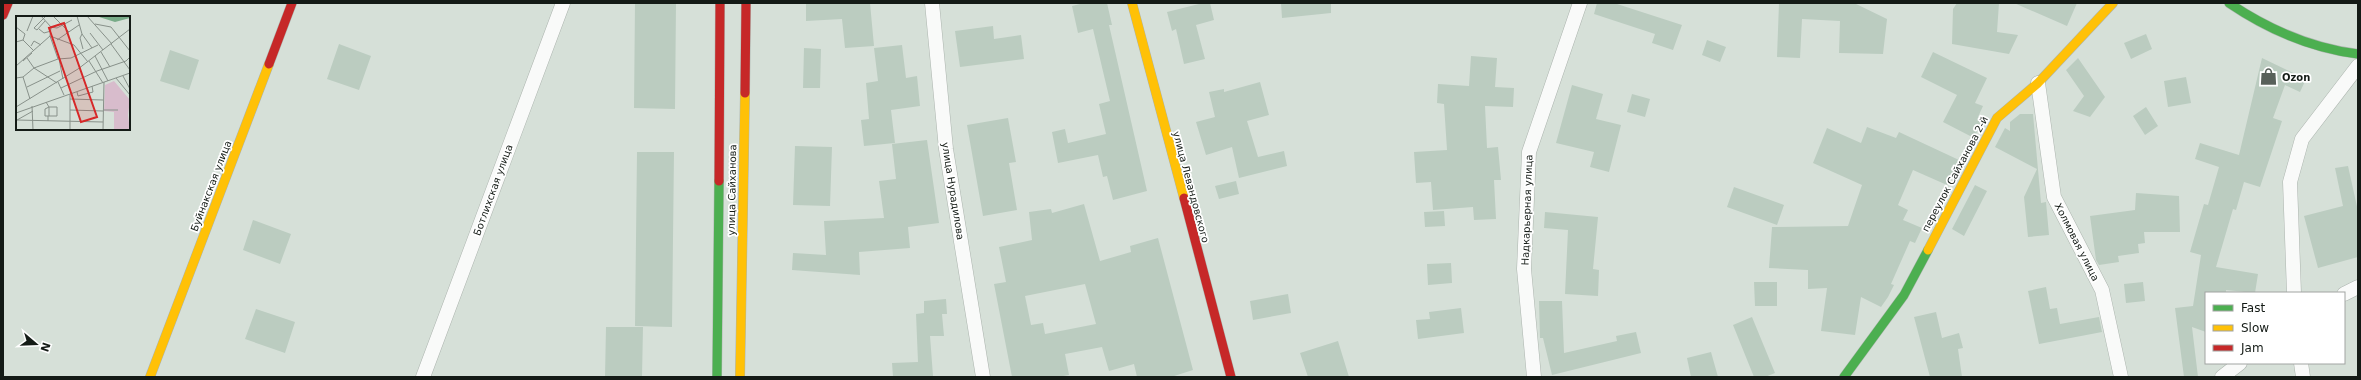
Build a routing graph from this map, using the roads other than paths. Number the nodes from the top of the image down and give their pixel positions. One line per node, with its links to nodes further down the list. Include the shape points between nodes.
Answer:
1 (8, 3): 11 (street)
2 (292, 3): 20 (street, Буйнакская улица)
3 (563, 3): 21 (street, Ботлихская улица)
4 (720, 3): 22 (street, улица Сайханова)
5 (746, 3): 23 (street, улица Сайханова)
6 (932, 3): 24 (street, улица Нурадилова, via 946,149)
7 (1132, 3): 25 (street, улица Левандовского)
8 (1580, 3): 26 (street, Надкарьерная улица, via 1528,152 1524,269)
9 (2113, 3): 14 (street, переулок Сайханова 2-й)
10 (2230, 3): 12 (street, via 2293,40 2334,52)
11 (3, 15)
12 (2358, 54)
13 (2358, 66): 16 (street, via 2302,139 2290,182)
14 (2038, 83): 27 (street, переулок Сайханова 2-й, via 1997,118 1904,295); 28 (street, Холмовая улица, via 2054,197 2102,290)
15 (2358, 287): 17 (street)
16 (2294, 292)
17 (2345, 294)
18 (2239, 364): 29 (street)
19 (2301, 364): 30 (street)
20 (150, 377)
21 (423, 377)
22 (717, 377)
23 (740, 377)
24 (983, 377)
25 (1231, 377)
26 (1534, 377)
27 (1844, 377)
28 (2121, 377)
29 (2222, 377)
30 (2303, 377)

